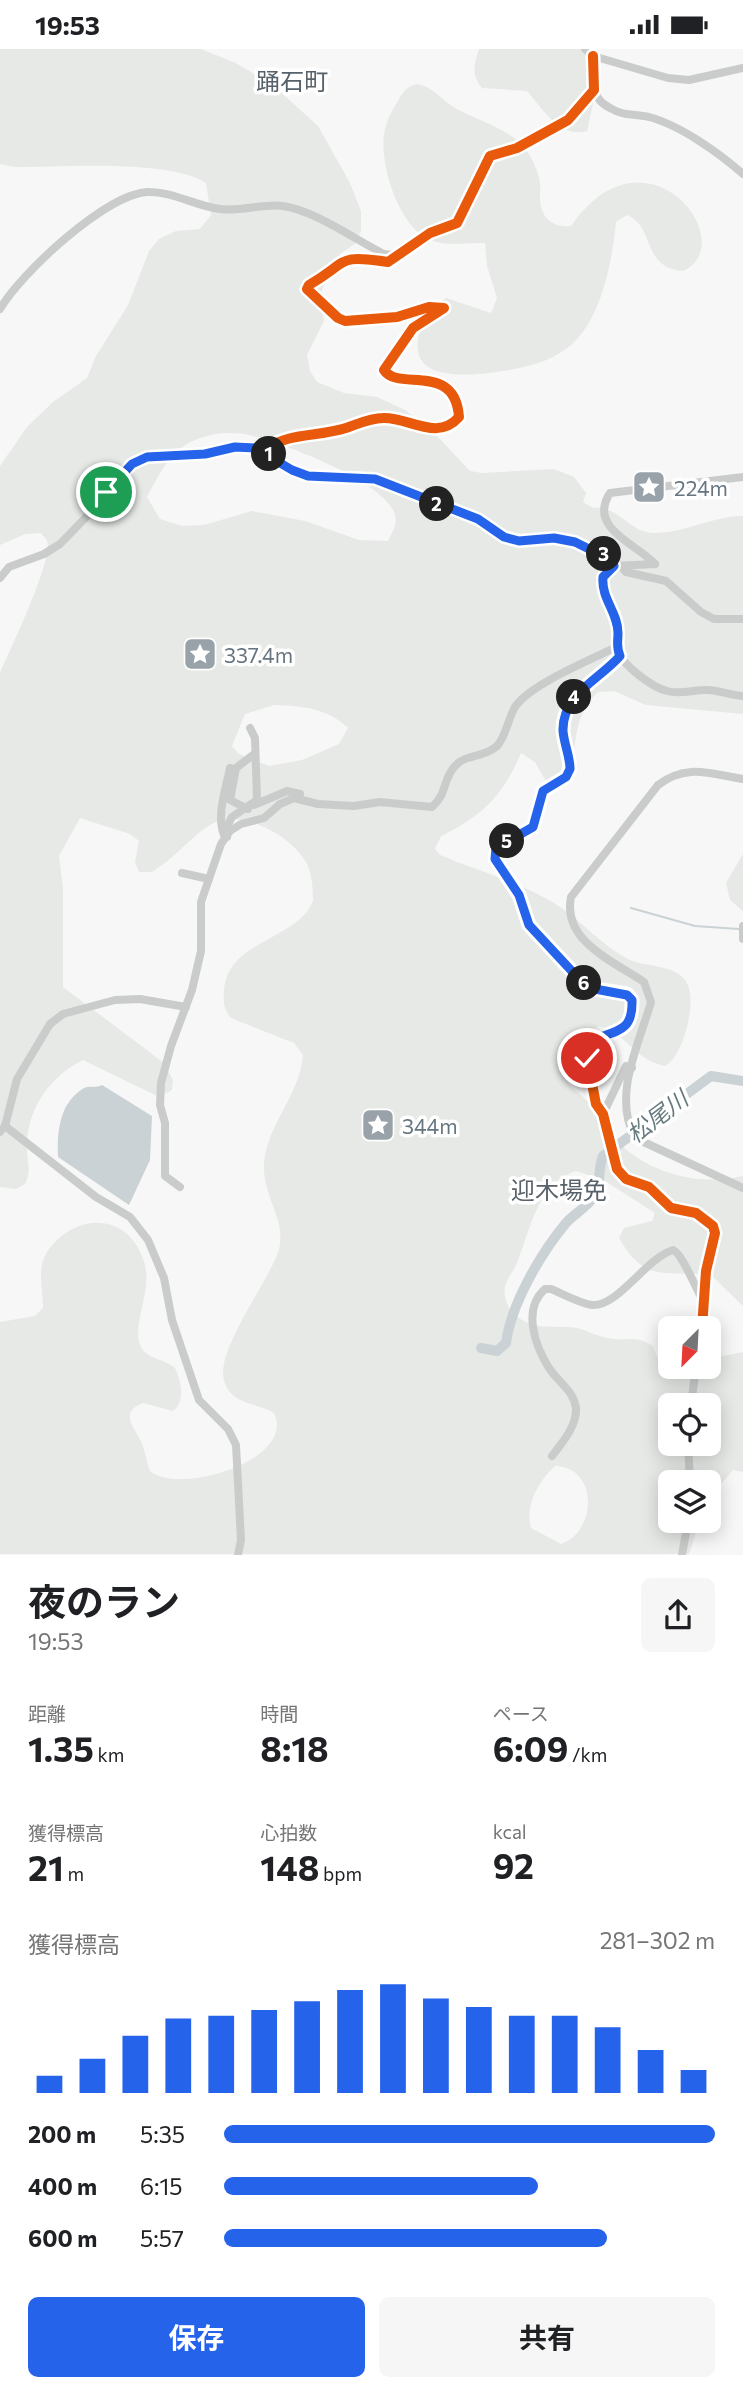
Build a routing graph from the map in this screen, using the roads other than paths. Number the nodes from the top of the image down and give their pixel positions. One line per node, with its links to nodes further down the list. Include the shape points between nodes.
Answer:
1 (585, 49): 2 (street)
2 (593, 56): 3 (street, via 689,80); 4 (street)
3 (743, 68)
4 (594, 90): 5 (street, via 597,100 609,108 658,120 720,154); 6 (street, via 568,120 517,148 490,156 457,223)
5 (743, 174)
6 (394, 255): 7 (street, via 285,206 221,210 159,192 144,193 106,207 21,278); 8 (street, via 388,262 344,259 307,289 345,321 444,308 413,328 384,370 398,380 424,378 439,384 456,401 459,417 446,427 425,428 380,418 286,438)
7 (0, 309)
8 (264, 450): 10 (street, via 308,476 375,479 478,519 504,537 575,542); 11 (street, via 235,447 205,454 147,457 132,464 60,544 9,567)
9 (743, 477): 10 (street, via 610,493 604,514 607,521 655,564)
10 (617, 566): 12 (street, via 666,581 714,619); 13 (street, via 603,577 602,589 615,620)
11 (0, 578)
12 (743, 619)
13 (618, 652): 14 (street, via 667,691 688,694 707,689); 19 (street, via 574,665 516,705 499,744 483,757 456,764 443,797 432,807); 28 (street, via 564,713 570,769 566,777 543,791 533,827 496,848 495,859 519,895 529,925 581,981 632,1000 629,1024 592,1040 590,1046 587,1058 594,1095)
14 (743, 696)
15 (250, 729): 16 (street, via 255,738)
16 (253, 755): 20 (street, via 259,788); 20 (street, via 236,768 230,800)
17 (230, 768): 21 (street, via 221,826)
18 (743, 779): 27 (street, via 687,770 673,773 658,785 571,897 568,910 575,932 644,982 650,992)
19 (311, 802): 20 (street, via 288,792); 21 (street, via 294,798 264,818 241,824)
20 (251, 807): 21 (street, via 233,817 225,831)
21 (227, 837): 23 (street)
22 (182, 873): 23 (street)
23 (209, 880): 26 (street, via 201,902 201,951)
24 (743, 926): 25 (street)
25 (743, 939)
26 (186, 1007): 29 (street, via 127,999 63,1014 50,1024 17,1079); 30 (street, via 161,1083 160,1105 166,1123 165,1177)
27 (632, 1068): 28 (street, via 625,1066); 31 (street, via 624,1110 635,1138)
28 (603, 1114): 32 (street, via 617,1169 625,1179 649,1187 671,1208 705,1217 713,1226)
29 (2, 1129): 36 (street, via 130,1217 148,1240 164,1279 194,1389 229,1429 236,1445 242,1540)
30 (180, 1187)
31 (743, 1188)
32 (705, 1305): 33 (street); 34 (street, via 673,1250 601,1303 592,1305 545,1289 532,1313 532,1324 549,1369 575,1405 569,1431)
33 (704, 1316)
34 (552, 1456)
35 (686, 1533): 37 (street)
36 (238, 1555)
37 (682, 1555)

